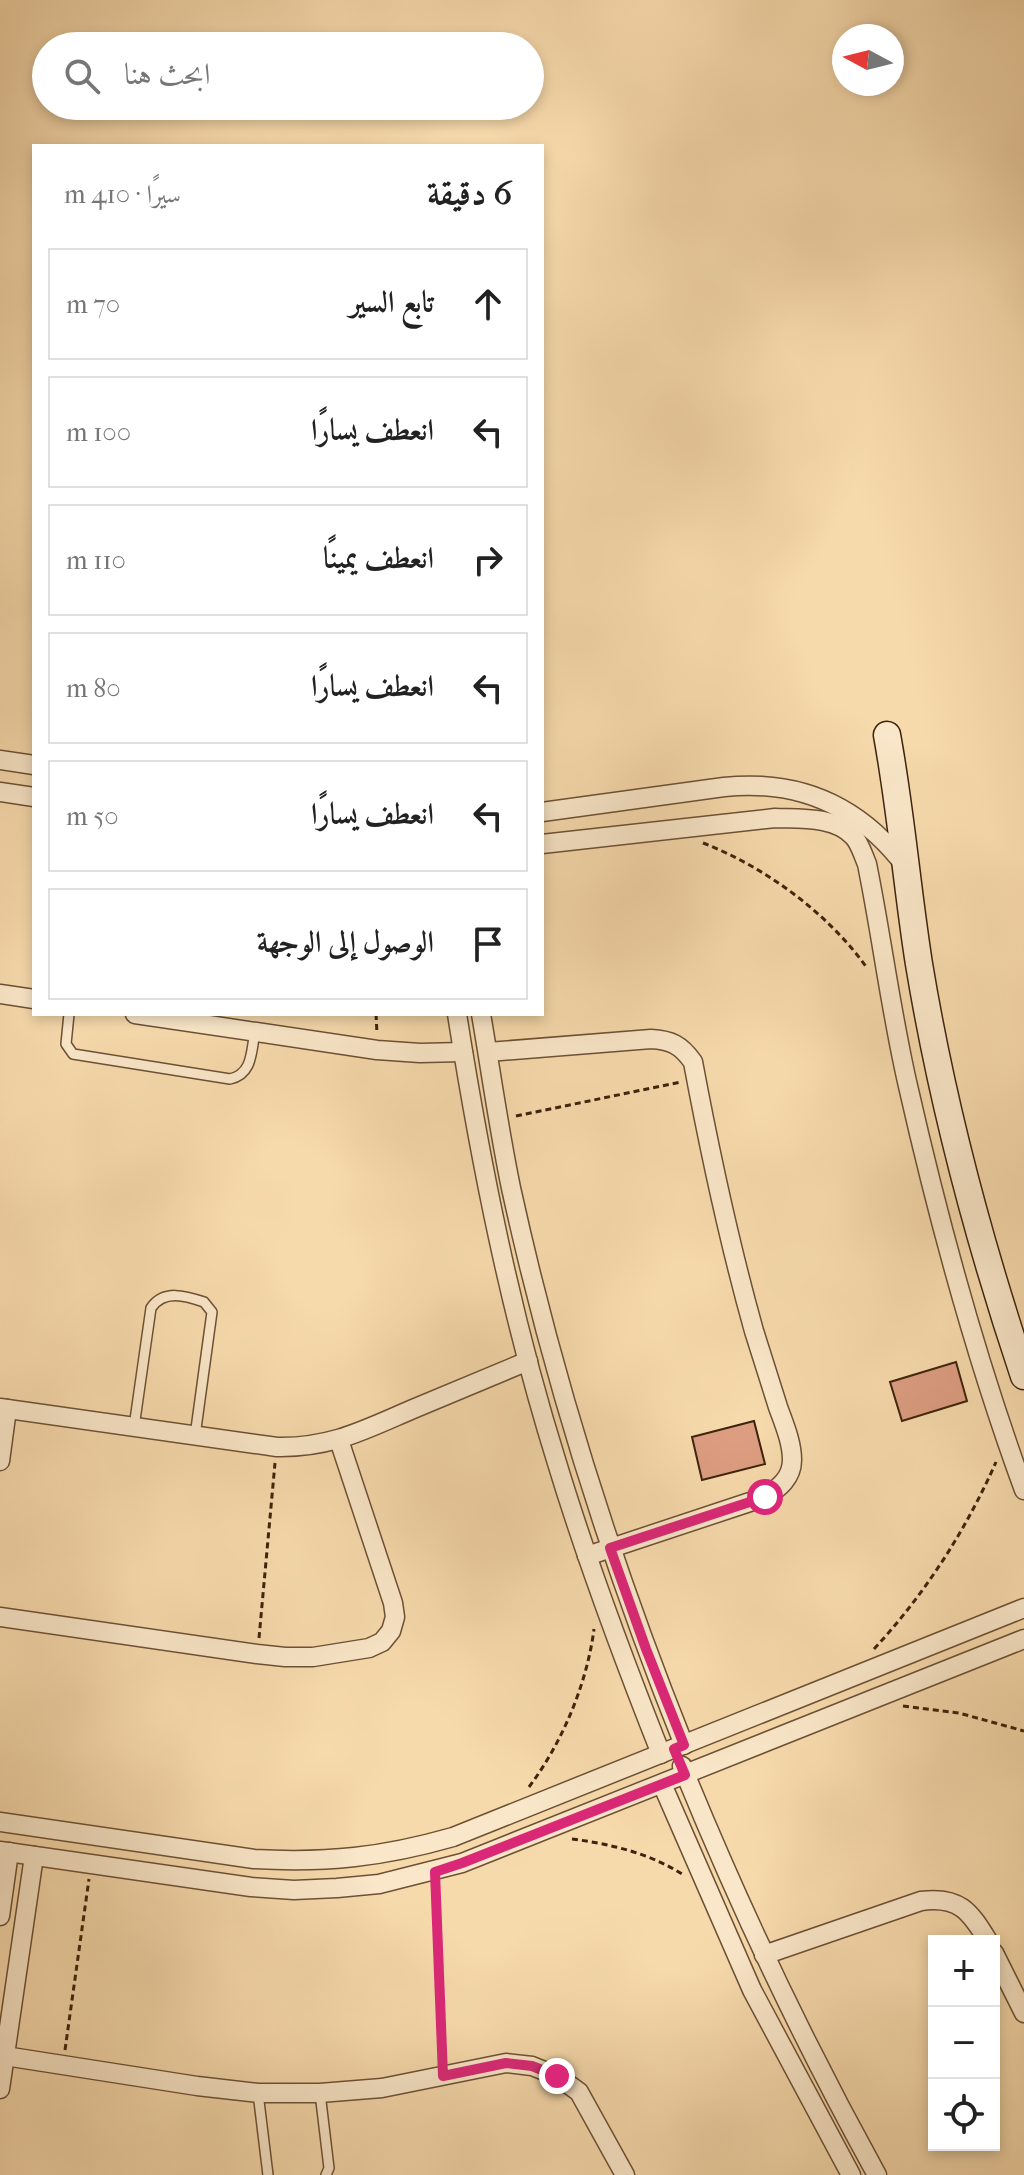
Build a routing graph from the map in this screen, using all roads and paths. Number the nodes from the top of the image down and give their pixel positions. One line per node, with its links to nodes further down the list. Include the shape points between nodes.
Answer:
1 (887, 735): 9 (street)
2 (0, 760): 3 (street)
3 (32, 765)
4 (0, 792): 5 (street)
5 (32, 797)
6 (544, 812): 9 (street, via 724,787 786,788 826,800 854,816 879,835)
7 (669, 831): 8 (street); 12 (path, via 714,847 796,896 864,963); 12 (street, via 775,818 841,826 856,838 867,864)
8 (544, 844)
9 (906, 868): 23 (street, via 944,1087)
10 (0, 994): 11 (street)
11 (32, 999)
12 (891, 1001): 28 (street, via 942,1222)
13 (69, 1016): 17 (lane, via 66,1044 73,1054 230,1079 249,1066)
14 (148, 1016): 17 (street)
15 (457, 1016): 19 (street)
16 (481, 1016): 18 (street)
17 (255, 1032): 19 (street)
18 (489, 1057): 19 (street); 20 (street, via 668,1040 683,1048); 21 (street)
19 (464, 1059): 22 (street, via 481,1159)
20 (696, 1079): 21 (path); 32 (street, via 735,1262 793,1462 788,1477 765,1497)
21 (499, 1120): 32 (street, via 551,1355)
22 (528, 1361): 27 (street); 33 (street)
23 (1024, 1376)
24 (3, 1408): 25 (street); 30 (street)
25 (134, 1427): 26 (street); 26 (lane, via 151,1308 170,1295 204,1302 212,1312)
26 (195, 1436): 29 (street)
27 (339, 1440): 29 (street); 38 (street, via 393,1603 391,1631 369,1648 341,1654)
28 (1006, 1440): 31 (street); 39 (path, via 944,1559)
29 (277, 1447): 38 (path)
30 (0, 1461)
31 (1024, 1490)
32 (610, 1548): 33 (street); 42 (street, via 646,1649)
33 (587, 1556): 42 (street, via 623,1658)
34 (1024, 1608): 42 (street)
35 (0, 1617): 38 (street)
36 (594, 1626): 45 (path, via 562,1732)
37 (1024, 1639): 43 (street)
38 (257, 1654)
39 (868, 1655)
40 (892, 1706): 41 (path, via 959,1713)
41 (1024, 1731)
42 (673, 1749): 43 (street); 45 (street)
43 (685, 1775): 44 (street); 55 (street)
44 (662, 1784): 51 (street); 52 (street)
45 (508, 1814): 46 (street, via 415,1848 295,1861)
46 (0, 1822)
47 (564, 1837): 52 (path, via 640,1854)
48 (5, 1852): 49 (street); 53 (street)
49 (34, 1856): 50 (street); 60 (street)
50 (91, 1864): 51 (street, via 294,1890 379,1884); 61 (path)
51 (435, 1872): 62 (path)
52 (709, 1892): 58 (street)
53 (0, 1916)
54 (984, 1935): 55 (street, via 964,1908 936,1899)
55 (764, 1955): 57 (street)
56 (1000, 1965): 59 (street)
57 (775, 1979): 58 (street); 70 (street)
58 (752, 1990): 69 (street)
59 (1024, 2013)
60 (5, 2056): 61 (street); 63 (street)
61 (62, 2065): 64 (street)
62 (443, 2076): 65 (street); 68 (street, via 506,2063 557,2076 579,2092)
63 (0, 2089)
64 (258, 2093): 65 (street); 66 (lane)
65 (320, 2093): 67 (lane)
66 (268, 2175)
67 (326, 2175)
68 (625, 2175)
69 (851, 2175)
70 (877, 2175)

